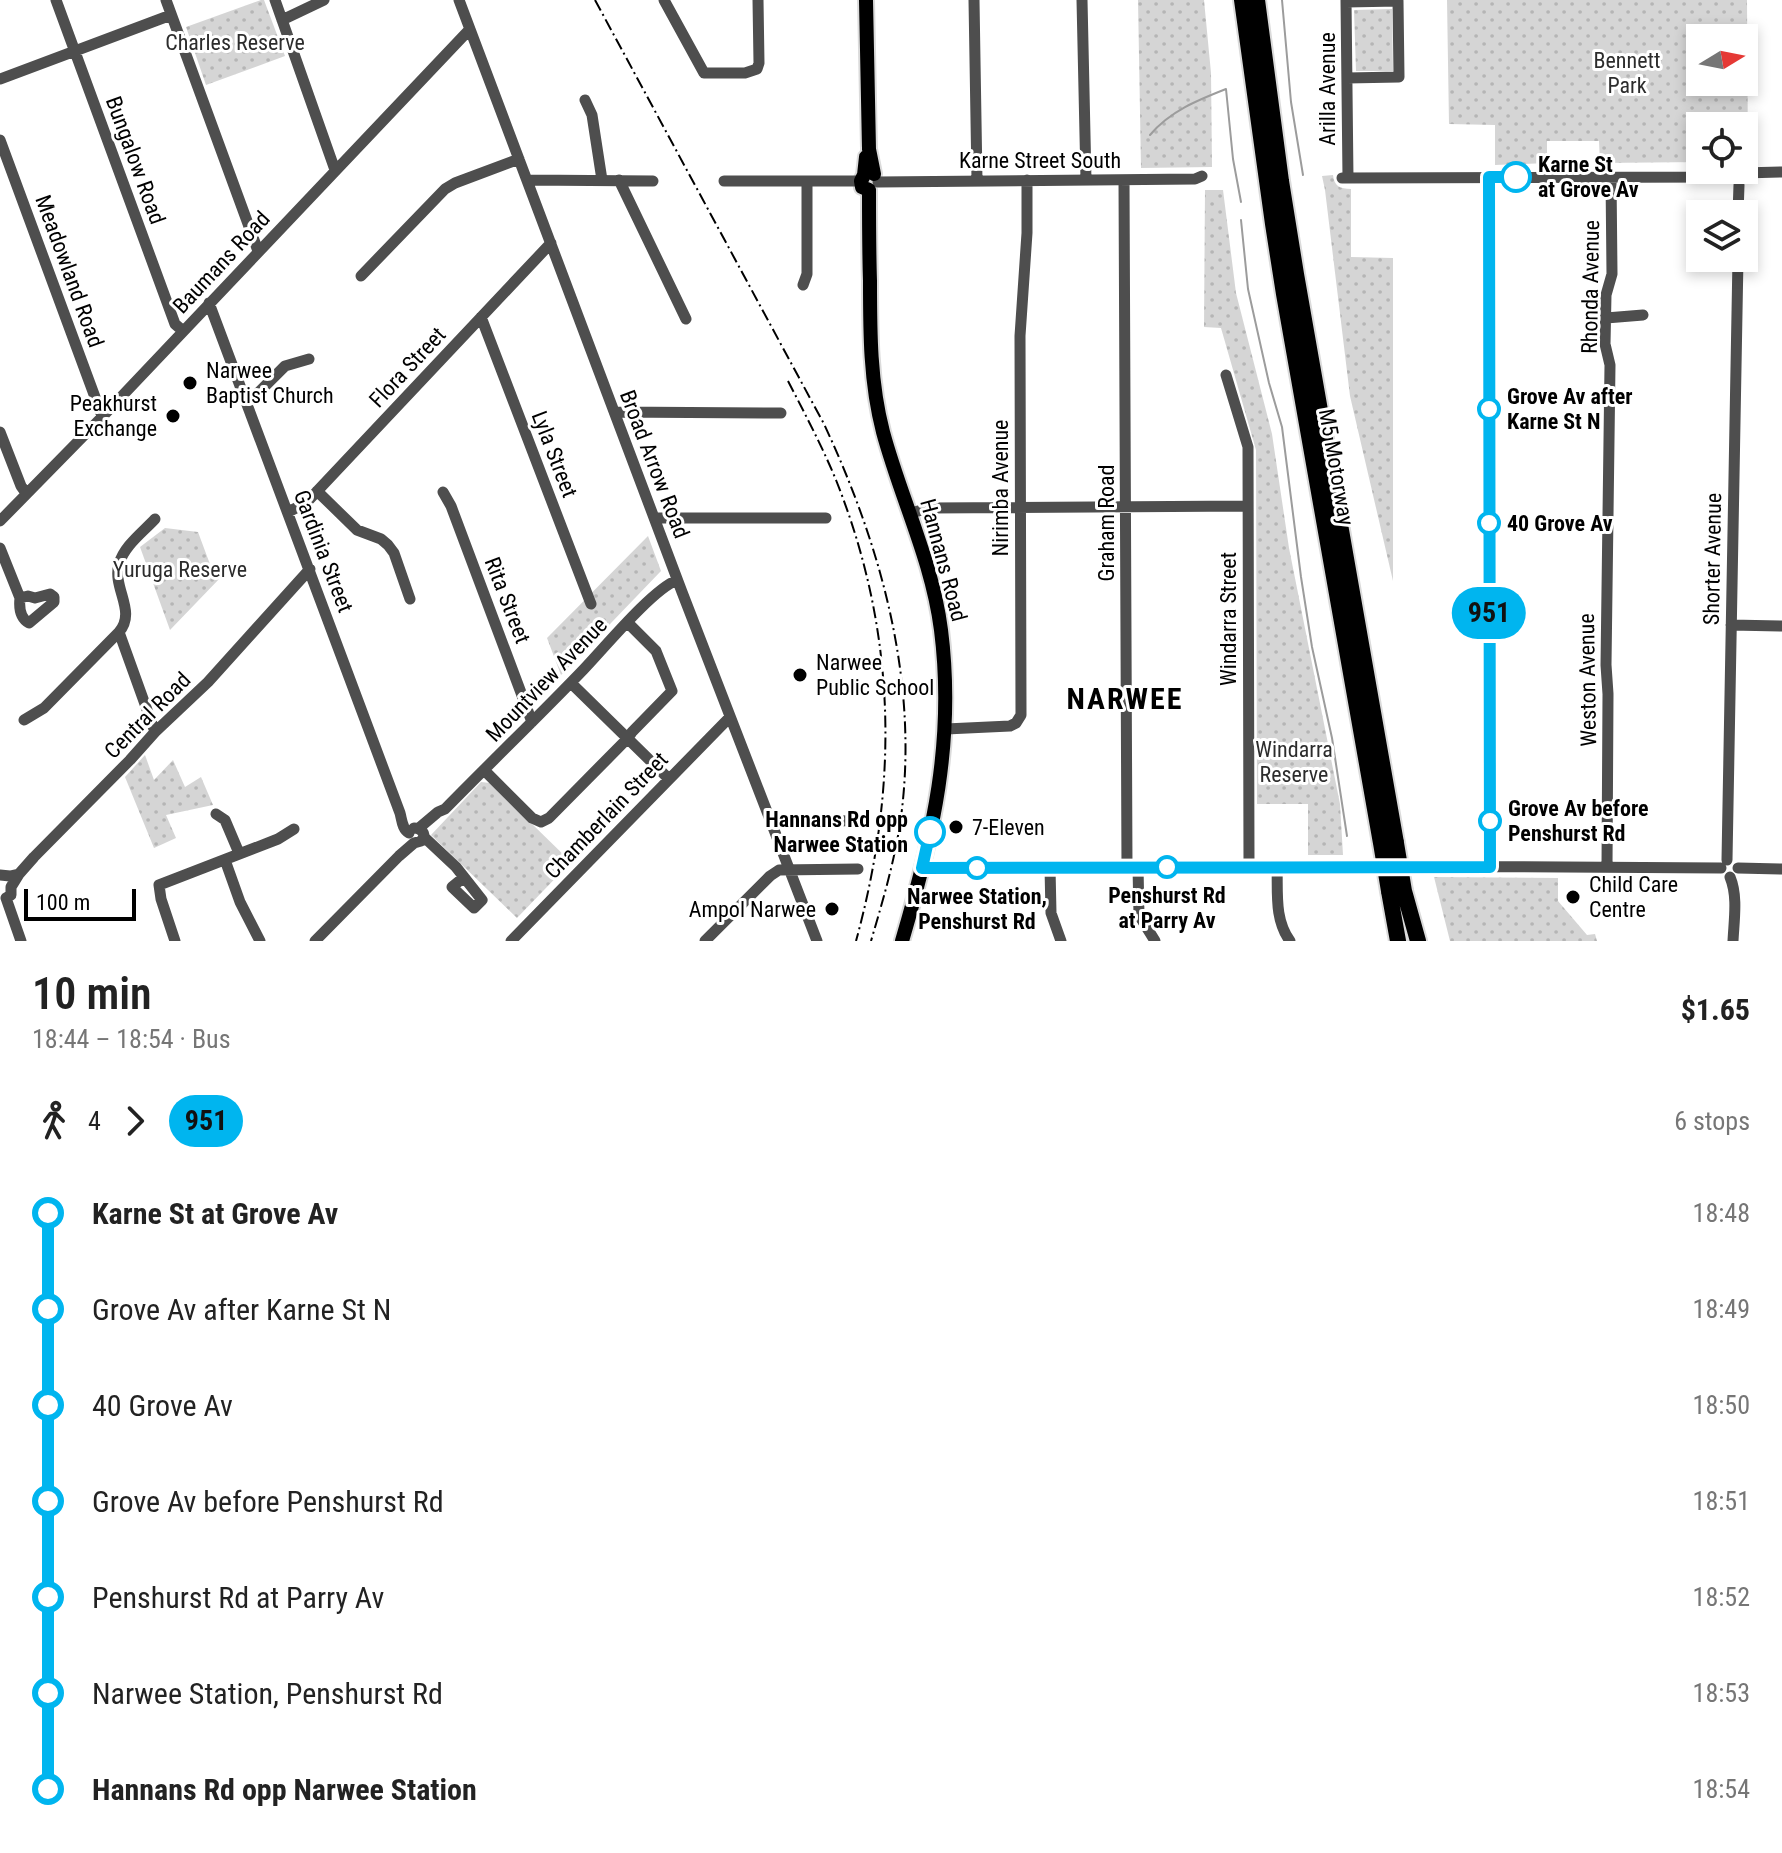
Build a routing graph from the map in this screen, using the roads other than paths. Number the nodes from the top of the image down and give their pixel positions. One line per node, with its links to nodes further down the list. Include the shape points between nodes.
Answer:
1 (56, 0): 17 (street, Bungalow Road)
2 (166, 0): 14 (street)
3 (275, 0): 15 (street)
4 (324, 0): 15 (street)
5 (459, 0): 16 (street, Broad Arrow Road)
6 (664, 0): 7 (street, via 704,73 757,69)
7 (758, 0)
8 (866, 0): 34 (main road, Hannans Road)
9 (974, 0): 35 (street)
10 (1082, 0): 37 (street)
11 (1242, 0): 97 (highway, M5 Motorway, via 1281,277)
12 (1257, 0): 97 (highway, M5 Motorway)
13 (1346, 1): 18 (street, Arilla Avenue); 18 (street, via 1398,1 1399,77)
14 (171, 15): 17 (street); 43 (street)
15 (282, 20): 24 (street)
16 (470, 29): 22 (street, Broad Arrow Road); 24 (street, Baumans Road)
17 (75, 52): 19 (street); 52 (street, Bungalow Road, via 175,324)
18 (1347, 78): 27 (street, Arilla Avenue, via 1345,178)
19 (0, 79)
20 (585, 100): 32 (street)
21 (0, 140): 23 (street, Meadowland Road)
22 (519, 159): 31 (street, Broad Arrow Road); 45 (street, via 445,189)
23 (3, 162): 58 (street, Meadowland Road)
24 (335, 170): 43 (street, Baumans Road)
25 (1782, 175): 29 (street)
26 (1202, 176): 38 (street, Karne Street South)
27 (1489, 177): 28 (street); 105 (street)
28 (1611, 177): 30 (street); 50 (street, Rhonda Avenue, via 1612,274)
29 (1758, 177)
30 (1686, 178)
31 (527, 180): 32 (street); 42 (street, Broad Arrow Road)
32 (602, 180): 33 (street)
33 (619, 180): 39 (street); 51 (street)
34 (869, 180): 35 (street, Karne Street South); 41 (street, Karne Street South); 68 (main road, Hannans Road, via 875,396)
35 (977, 180): 36 (street, Karne Street South)
36 (1027, 180): 37 (street, Karne Street South); 66 (street, Nirimba Avenue)
37 (1086, 180): 38 (street, Karne Street South)
38 (1124, 180): 64 (street, Graham Road)
39 (653, 181)
40 (724, 181): 41 (street, Karne Street South)
41 (807, 181): 46 (street)
42 (551, 243): 49 (street, Flora Street); 56 (street, Broad Arrow Road)
43 (258, 251): 47 (street, Baumans Road)
44 (1738, 272): 80 (street, Shorter Avenue)
45 (361, 276)
46 (803, 285)
47 (209, 303): 52 (street, Baumans Road); 55 (street, Gardinia Street)
48 (1643, 315): 50 (street)
49 (481, 317): 60 (street, Flora Street); 78 (street, Lyla Street)
50 (1606, 318): 62 (street, Rhonda Avenue)
51 (686, 319)
52 (183, 331): 58 (street, Baumans Road)
53 (309, 359): 55 (street, via 285,366)
54 (1226, 375): 65 (street, Windarra Street, via 1248,447)
55 (247, 404): 67 (street, Gardinia Street)
56 (614, 412): 57 (street); 69 (street, Broad Arrow Road)
57 (781, 413)
58 (102, 416): 63 (street, Baumans Road)
59 (0, 432): 63 (street)
60 (317, 491): 67 (street, Flora Street); 77 (street, via 357,530 388,545)
61 (443, 492): 86 (street, Rita Street)
62 (1607, 492): 106 (street, Weston Avenue)
63 (26, 493): 72 (street, Baumans Road)
64 (1126, 506): 65 (street); 66 (street); 104 (street, Graham Road)
65 (1248, 506): 100 (street, Windarra Street)
66 (1020, 507): 68 (street, via 929,508); 87 (street, Nirimba Avenue, via 1021,715 1010,726)
67 (288, 512): 74 (street, Gardinia Street)
68 (911, 513): 87 (main road, Hannans Road, via 941,629)
69 (655, 518): 70 (street); 75 (street, Broad Arrow Road)
70 (826, 518)
71 (155, 519): 82 (street, via 118,566 127,618)
72 (0, 521)
73 (0, 548): 76 (street)
74 (310, 569): 88 (street, Central Road); 96 (street, Gardinia Street, via 400,813)
75 (677, 580): 79 (street, Mountview Avenue); 84 (street, Broad Arrow Road)
76 (20, 598)
77 (410, 599)
78 (591, 604)
79 (628, 623): 83 (street, Mountview Avenue); 89 (street, via 656,651 672,691)
80 (1731, 625): 81 (street); 109 (street, Shorter Avenue)
81 (1782, 626)
82 (119, 632): 85 (street, via 44,708); 88 (street)
83 (571, 683): 86 (street, Mountview Avenue); 89 (street)
84 (730, 717): 91 (street, Chamberlain Street); 94 (street, Broad Arrow Road)
85 (24, 720)
86 (532, 722): 90 (street, Mountview Avenue)
87 (946, 729): 107 (main road, Hannans Road)
88 (155, 732): 115 (street, Central Road, via 19,874 10,876)
89 (628, 738): 90 (street, via 541,822); 91 (street)
90 (484, 770): 96 (street, Mountview Avenue, via 442,818)
91 (669, 779): 120 (street, Chamberlain Street)
92 (216, 814): 98 (street, via 225,820)
93 (856, 821): 94 (street, via 787,820)
94 (772, 825): 112 (street, Broad Arrow Road)
95 (294, 829): 98 (street)
96 (416, 834): 113 (street, Gardinia Street); 116 (street, Mountview Avenue)
97 (1388, 843): 114 (highway, M5 Motorway, bridge)
98 (239, 853): 99 (street)
99 (225, 860): 118 (street, via 159,885); 119 (street)
100 (1249, 866): 101 (street); 104 (street)
101 (1277, 866): 102 (street); 126 (street, via 1278,915)
102 (1369, 866)
103 (1412, 866): 105 (street)
104 (1132, 867): 108 (street); 125 (street, Graham Road, via 1139,915)
105 (1490, 867): 106 (street)
106 (1607, 867): 109 (street)
107 (922, 868): 108 (street); 123 (main road, Hannans Road)
108 (1050, 868): 124 (street, via 1051,913)
109 (1729, 868): 111 (street); 131 (street, Shorter Avenue)
110 (858, 869): 112 (street)
111 (1782, 869)
112 (790, 870): 121 (street, via 770,876); 122 (street, Broad Arrow Road)
113 (463, 878)
114 (1396, 891): 127 (highway); 128 (highway, M5 Motorway); 129 (highway, M5 Motorway); 130 (highway)
115 (3, 893): 117 (street)
116 (319, 940)
117 (21, 941)
118 (175, 941)
119 (260, 941)
120 (511, 941)
121 (705, 941)
122 (817, 941)
123 (902, 941)
124 (1061, 941)
125 (1155, 941)
126 (1290, 941)
127 (1390, 941)
128 (1398, 941)
129 (1412, 941)
130 (1418, 941)
131 (1733, 941)

